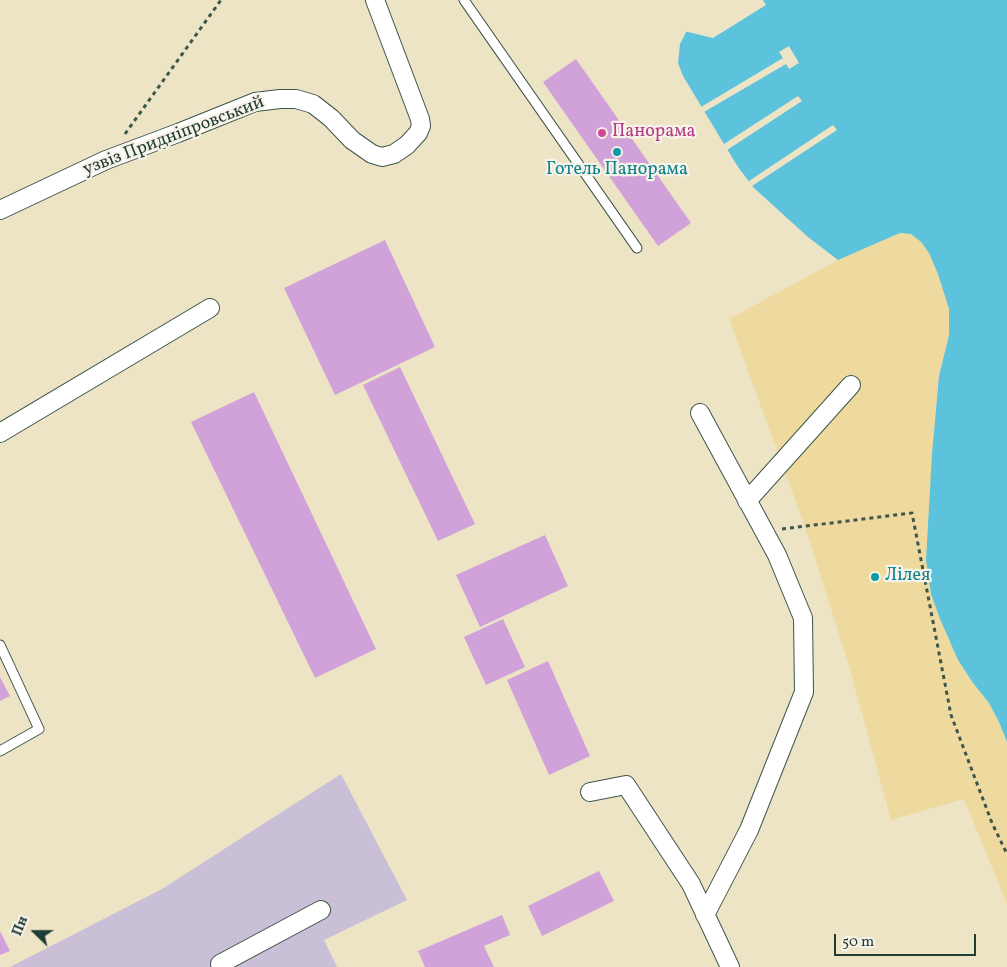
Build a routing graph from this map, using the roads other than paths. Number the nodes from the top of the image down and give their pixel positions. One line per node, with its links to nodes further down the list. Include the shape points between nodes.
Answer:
1 (376, 0): 3 (street, узвіз Придніпровський, via 420,119 418,133 394,154 382,157 372,154 312,104 296,99 255,102 106,160)
2 (464, 0): 4 (lane)
3 (0, 210)
4 (637, 248)
5 (210, 308): 8 (street)
6 (852, 385): 9 (street)
7 (700, 413): 9 (street)
8 (0, 433)
9 (747, 501): 14 (street, via 777,555 803,618 804,692 749,830)
10 (0, 645): 11 (lane, via 39,729)
11 (0, 751)
12 (590, 792): 14 (street, via 626,785 690,884)
13 (321, 910): 15 (street, via 220,964)
14 (705, 915): 16 (street)
15 (221, 967)
16 (730, 967)

